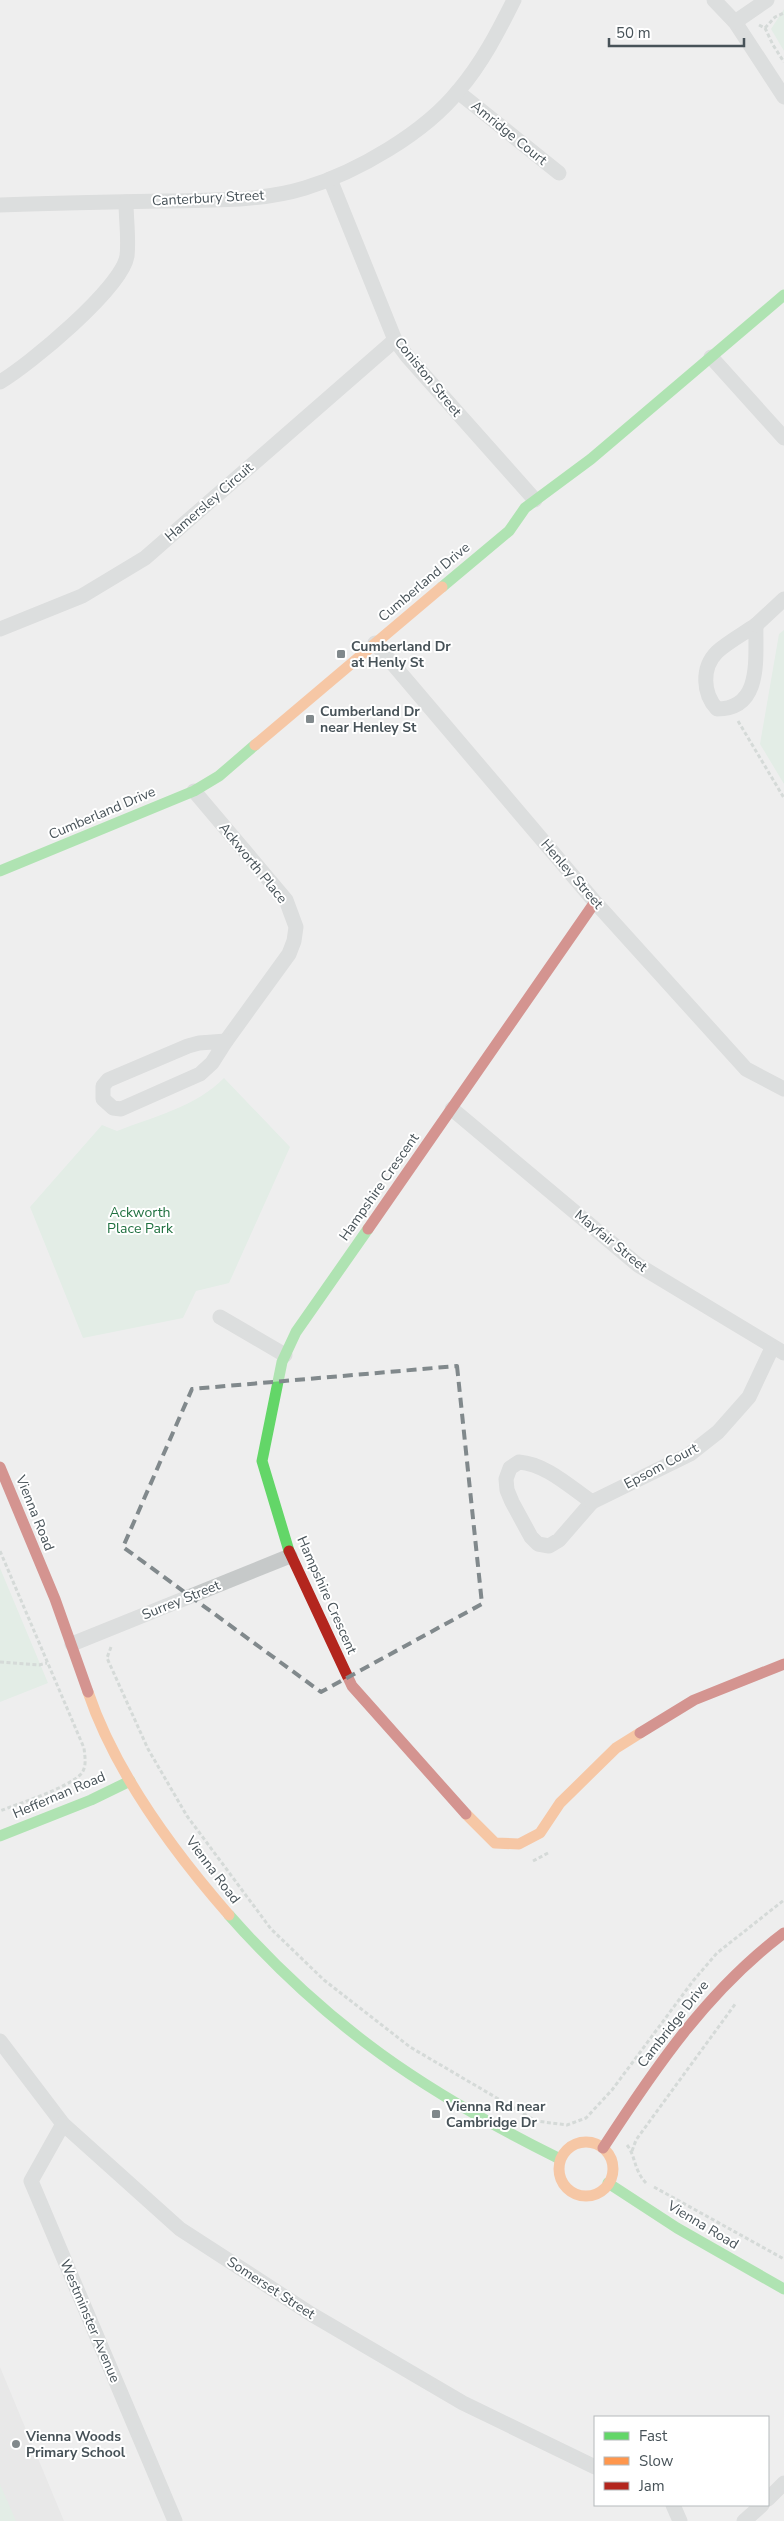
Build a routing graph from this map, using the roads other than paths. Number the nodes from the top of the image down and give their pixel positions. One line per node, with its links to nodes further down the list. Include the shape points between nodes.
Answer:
1 (514, 0): 5 (street, Canterbury Street, via 496,37)
2 (714, 0): 4 (street)
3 (768, 0): 4 (street)
4 (735, 22): 6 (street)
5 (458, 92): 7 (street, Amridge Court); 8 (street, Canterbury Street, via 409,136 367,162)
6 (784, 97)
7 (559, 173)
8 (330, 179): 9 (street, Canterbury Street, via 304,189 266,196); 12 (street, Coniston Street)
9 (126, 202): 10 (street, Canterbury Street); 14 (street, via 127,257 110,288 20,370)
10 (0, 205)
11 (784, 295): 13 (street, Cumberland Drive)
12 (395, 340): 16 (street, Coniston Street); 19 (street, Hamersley Circuit, via 145,558 82,596)
13 (711, 357): 15 (street); 16 (street, Cumberland Drive, via 568,478)
14 (0, 382)
15 (784, 438)
16 (535, 500): 20 (street, Cumberland Drive, via 525,508 509,531)
17 (784, 599): 18 (street)
18 (756, 625): 18 (street, via 755,673 751,690 741,704 718,709 710,701 706,672 716,653)
19 (0, 629)
20 (374, 643): 21 (street, Cumberland Drive, via 249,752); 23 (street, Henley Street)
21 (194, 791): 22 (street, Cumberland Drive); 24 (street, Ackworth Place, via 286,900 296,927 289,954)
22 (0, 871)
23 (595, 902): 25 (street, Henley Street, via 746,1070); 26 (street, Hampshire Crescent)
24 (226, 1041): 24 (street, Ackworth Place, via 212,1063 200,1074 121,1109 113,1108 103,1099 103,1086 108,1080 188,1046)
25 (784, 1089)
26 (452, 1109): 28 (street, Mayfair Street, via 638,1265); 29 (street, Hampshire Crescent, via 296,1332)
27 (220, 1317): 29 (street)
28 (778, 1350): 31 (street, Epsom Court, via 749,1397 718,1432 690,1454)
29 (285, 1355): 32 (street, Hampshire Crescent, via 262,1461)
30 (0, 1467): 33 (street, Vienna Road)
31 (592, 1502): 31 (street, Epsom Court, via 559,1540 543,1546 531,1537 507,1490 506,1479 510,1468 519,1462 531,1463)
32 (290, 1556): 33 (street, Surrey Street); 34 (street, Hampshire Crescent, via 352,1686 483,1833 496,1843 519,1844 540,1833 560,1803 616,1748 694,1700)
33 (72, 1644): 35 (street, Vienna Road, via 90,1700)
34 (784, 1664)
35 (130, 1781): 36 (street, Heffernan Road); 41 (street, Vienna Road, via 206,1890 253,1945 309,2000 368,2048 422,2085)
36 (0, 1836)
37 (784, 1933): 40 (street, Cambridge Drive, via 716,1992 640,2090)
38 (0, 2041): 39 (street, Somerset Street)
39 (63, 2124): 44 (street, Somerset Street, via 180,2229 311,2314 463,2403); 49 (street, Westminster Avenue, via 31,2181)
40 (603, 2148): 41 (street, via 588,2142 579,2143 571,2146); 42 (street, via 612,2161 612,2176)
41 (560, 2159): 42 (street, via 560,2177 577,2195 595,2194)
42 (608, 2183): 43 (street, Vienna Road, via 677,2228)
43 (784, 2289)
44 (594, 2466)
45 (784, 2483): 46 (street)
46 (769, 2498)
47 (673, 2506): 50 (street)
48 (761, 2506): 51 (street)
49 (175, 2521)
50 (680, 2521)
51 (744, 2521)

